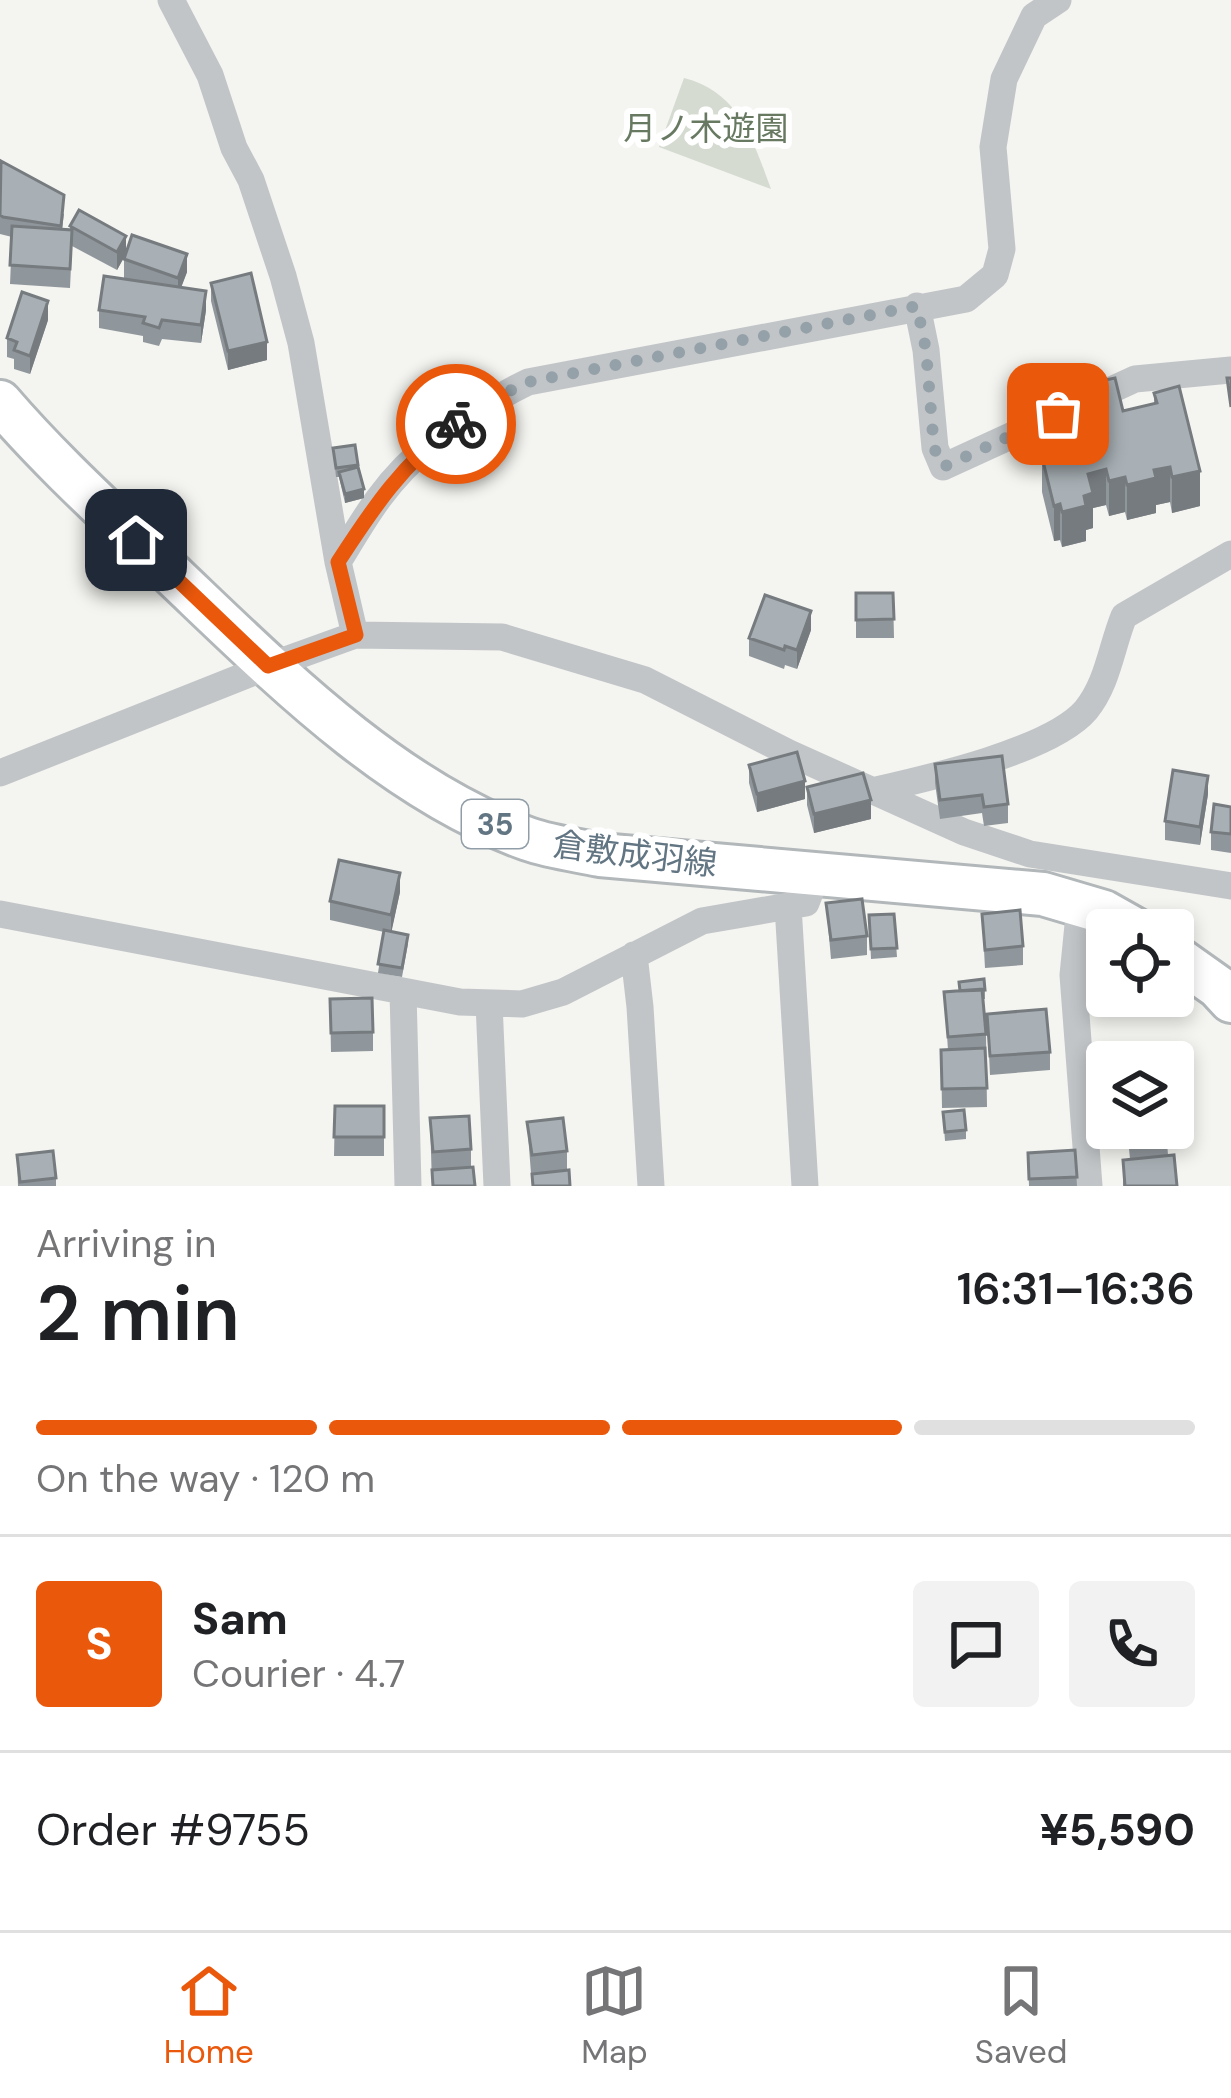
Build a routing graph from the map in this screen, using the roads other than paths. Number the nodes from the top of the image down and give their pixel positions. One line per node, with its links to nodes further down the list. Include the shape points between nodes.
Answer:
1 (171, 0): 7 (street, via 210,75 283,276)
2 (1058, 0): 3 (street, via 1034,16 1004,80 993,147 1002,249 995,275 966,298)
3 (917, 306): 4 (street, via 943,467 1135,379); 7 (street, via 528,382 425,446)
4 (1231, 370)
5 (0, 402): 9 (main road, 倉敷成羽線 / 35)
6 (1231, 554): 11 (street, via 1124,616 1103,683 1083,713 1041,740)
7 (338, 562): 8 (street)
8 (356, 635): 9 (street); 11 (street, via 502,637 584,661 646,680)
9 (268, 666): 10 (street); 13 (main road, 倉敷成羽線 / 35, via 403,774 531,840 600,855)
10 (0, 773)
11 (872, 791): 12 (street)
12 (960, 859): 13 (main road, 倉敷成羽線 / 35); 14 (street, via 1030,854); 15 (main road, 倉敷成羽線 / 35)
13 (817, 874): 16 (street, via 806,903)
14 (1231, 886)
15 (1080, 905): 17 (main road, 倉敷成羽線 / 35); 28 (street, via 1073,974)
16 (788, 906): 19 (street, via 702,922); 27 (street)
17 (1094, 909)
18 (0, 914): 21 (street)
19 (634, 955): 23 (street, via 563,992); 26 (street)
20 (1194, 970): 22 (main road)
21 (403, 992): 23 (street); 24 (street)
22 (1231, 1001)
23 (489, 1003): 25 (street)
24 (408, 1186)
25 (497, 1186)
26 (651, 1186)
27 (805, 1186)
28 (1089, 1186)

